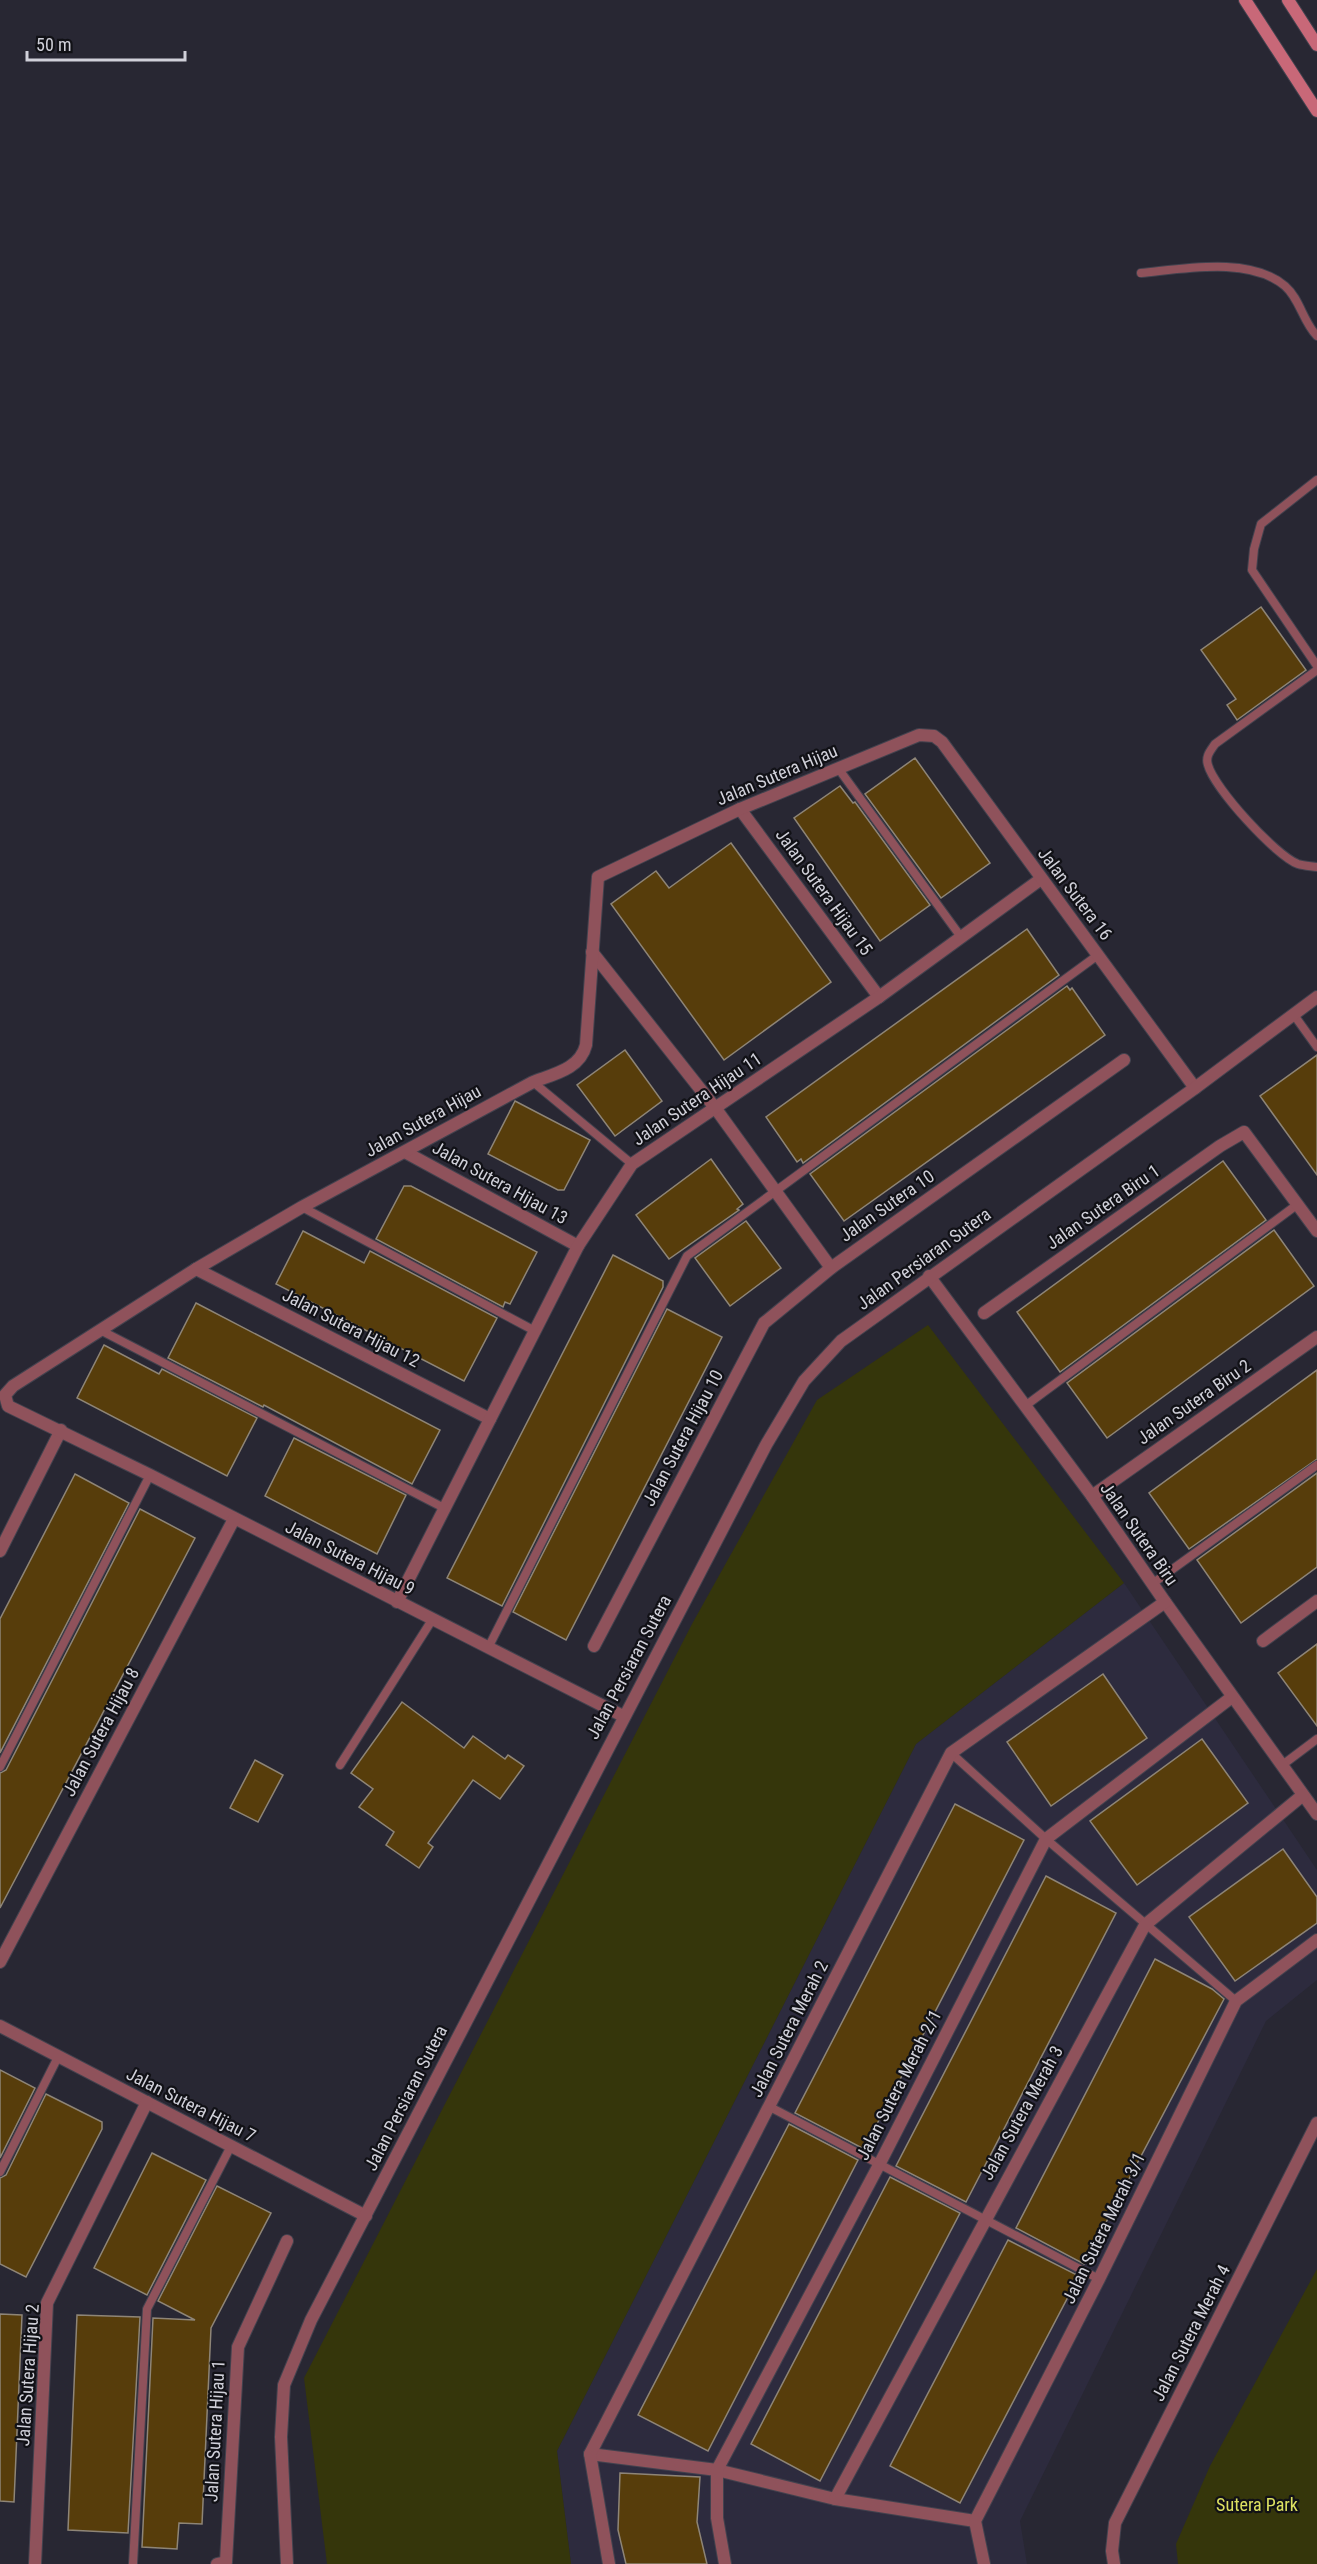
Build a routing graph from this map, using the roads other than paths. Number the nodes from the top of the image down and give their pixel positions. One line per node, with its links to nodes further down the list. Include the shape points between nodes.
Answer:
1 (1245, 0): 4 (main road)
2 (1288, 0): 3 (main road)
3 (1317, 45)
4 (1317, 111)
5 (1141, 273): 6 (lane, via 1194,268 1252,270 1287,287)
6 (1317, 336)
7 (1317, 480): 8 (lane, via 1261,524 1252,570)
8 (1317, 668): 12 (lane, via 1215,744 1207,764 1223,792 1279,853 1299,864)
9 (919, 735): 10 (street, Jalan Sutera Hijau); 13 (street, Jalan Sutera 16, via 934,736 942,742)
10 (838, 768): 11 (street, Jalan Sutera Hijau); 14 (lane)
11 (740, 809): 15 (street, Jalan Sutera Hijau, via 598,878); 17 (street, Jalan Sutera Hijau 15)
12 (1317, 867)
13 (1041, 879): 14 (street, Jalan Sutera Hijau 11); 16 (street, Jalan Sutera 16)
14 (961, 937): 17 (street, Jalan Sutera Hijau 11)
15 (592, 952): 22 (street, Jalan Sutera Hijau, via 584,1054 571,1067); 24 (street, Jalan Sutera 10)
16 (1098, 954): 23 (street, Jalan Sutera 16); 27 (lane)
17 (879, 997): 24 (street, Jalan Sutera Hijau 11)
18 (1317, 997): 19 (street, Jalan Persiaran Sutera)
19 (1294, 1015): 20 (lane); 23 (street, Jalan Persiaran Sutera)
20 (1317, 1047)
21 (1124, 1060): 32 (street, Jalan Sutera 10)
22 (533, 1082): 25 (street, Jalan Sutera Hijau); 26 (lane)
23 (1195, 1088): 34 (street, Jalan Persiaran Sutera)
24 (716, 1109): 26 (street, Jalan Sutera Hijau 11); 27 (street, Jalan Sutera 10)
25 (405, 1152): 29 (street, Jalan Sutera Hijau); 31 (street, Jalan Sutera Hijau 13)
26 (632, 1164): 31 (street, Jalan Sutera Hijau 11)
27 (776, 1190): 32 (street, Jalan Sutera 10); 55 (lane, via 687,1256)
28 (1298, 1204): 30 (street); 35 (street, Jalan Sutera Biru 1, via 1244,1132); 39 (lane)
29 (302, 1207): 33 (street, Jalan Sutera Hijau); 37 (lane)
30 (1317, 1231)
31 (578, 1246): 37 (street, Jalan Sutera Hijau 11)
32 (831, 1268): 54 (street, Jalan Sutera Hijau 10, via 764,1323)
33 (196, 1269): 36 (street, Jalan Sutera Hijau); 40 (street, Jalan Sutera Hijau 12)
34 (929, 1276): 39 (street, Jalan Sutera Biru); 57 (street, Jalan Persiaran Sutera, via 841,1341 804,1381 766,1445)
35 (984, 1313)
36 (102, 1331): 41 (street, Jalan Sutera Hijau, via 4,1395 8,1406); 45 (lane)
37 (535, 1331): 40 (street, Jalan Sutera Hijau 11)
38 (1317, 1337): 44 (street, Jalan Sutera Biru 2)
39 (1025, 1406): 44 (street, Jalan Sutera Biru)
40 (490, 1419): 45 (street, Jalan Sutera Hijau 11)
41 (61, 1430): 43 (street, Jalan Sutera Hijau 9); 47 (street)
42 (1317, 1465): 48 (lane)
43 (150, 1475): 46 (street, Jalan Sutera Hijau 9); 62 (lane)
44 (1092, 1496): 48 (street, Jalan Sutera Biru)
45 (446, 1509): 50 (street, Jalan Sutera Hijau 11)
46 (234, 1519): 50 (street, Jalan Sutera Hijau 9); 68 (street, Jalan Sutera Hijau 8)
47 (0, 1551)
48 (1152, 1584): 51 (street, Jalan Sutera Biru)
49 (1317, 1600): 53 (street)
50 (397, 1602): 52 (street, Jalan Sutera Hijau 9)
51 (1165, 1602): 56 (street, Jalan Sutera Biru); 59 (street, Jalan Sutera Merah 2)
52 (432, 1620): 55 (street, Jalan Sutera Hijau 9); 60 (lane)
53 (1263, 1641)
54 (594, 1646)
55 (488, 1648): 57 (street, Jalan Sutera Hijau 9)
56 (1232, 1697): 61 (street, Jalan Sutera Biru); 65 (street, Jalan Sutera Merah 2/1)
57 (623, 1716): 78 (street, Jalan Persiaran Sutera)
58 (1317, 1739): 61 (lane)
59 (951, 1753): 65 (lane); 73 (street, Jalan Sutera Merah 2)
60 (340, 1765)
61 (1281, 1766): 63 (street, Jalan Sutera Biru)
62 (0, 1767)
63 (1303, 1795): 64 (street, Jalan Sutera Biru); 66 (street, Jalan Sutera Merah 3)
64 (1317, 1814)
65 (1046, 1839): 66 (lane); 76 (street, Jalan Sutera Merah 2/1)
66 (1145, 1924): 69 (lane); 79 (street, Jalan Sutera Merah 3)
67 (1317, 1940): 69 (street, Jalan Sutera Merah 3/1)
68 (0, 1962)
69 (1236, 2001): 81 (street, Jalan Sutera Merah 3/1)
70 (0, 2026): 71 (street, Jalan Sutera Hijau 7)
71 (58, 2056): 72 (street, Jalan Sutera Hijau 7); 77 (lane)
72 (147, 2102): 75 (street, Jalan Sutera Hijau 7); 87 (street, Jalan Sutera Hijau 2, via 47,2303)
73 (770, 2108): 76 (lane); 82 (street, Jalan Sutera Merah 2)
74 (1317, 2123): 93 (street, Jalan Sutera Merah 4, via 1115,2523)
75 (231, 2146): 78 (street, Jalan Sutera Hijau 7); 88 (lane, via 147,2309)
76 (879, 2164): 79 (lane); 83 (street, Jalan Sutera Merah 2/1)
77 (0, 2172)
78 (366, 2216): 89 (street, Jalan Persiaran Sutera, via 311,2320 284,2385 281,2437)
79 (984, 2219): 81 (lane); 84 (street, Jalan Sutera Merah 3)
80 (287, 2241): 86 (street, Jalan Sutera Hijau 1, via 238,2347)
81 (1099, 2279): 85 (street, Jalan Sutera Merah 3/1)
82 (590, 2454): 83 (street); 90 (street)
83 (717, 2470): 84 (street); 91 (street, Jalan Sutera Merah 2/1, via 717,2518)
84 (835, 2499): 85 (street)
85 (975, 2521): 92 (street)
86 (223, 2563)
87 (35, 2564)
88 (133, 2564)
89 (287, 2564)
90 (609, 2564)
91 (725, 2564)
92 (984, 2564)
93 (1114, 2564)

